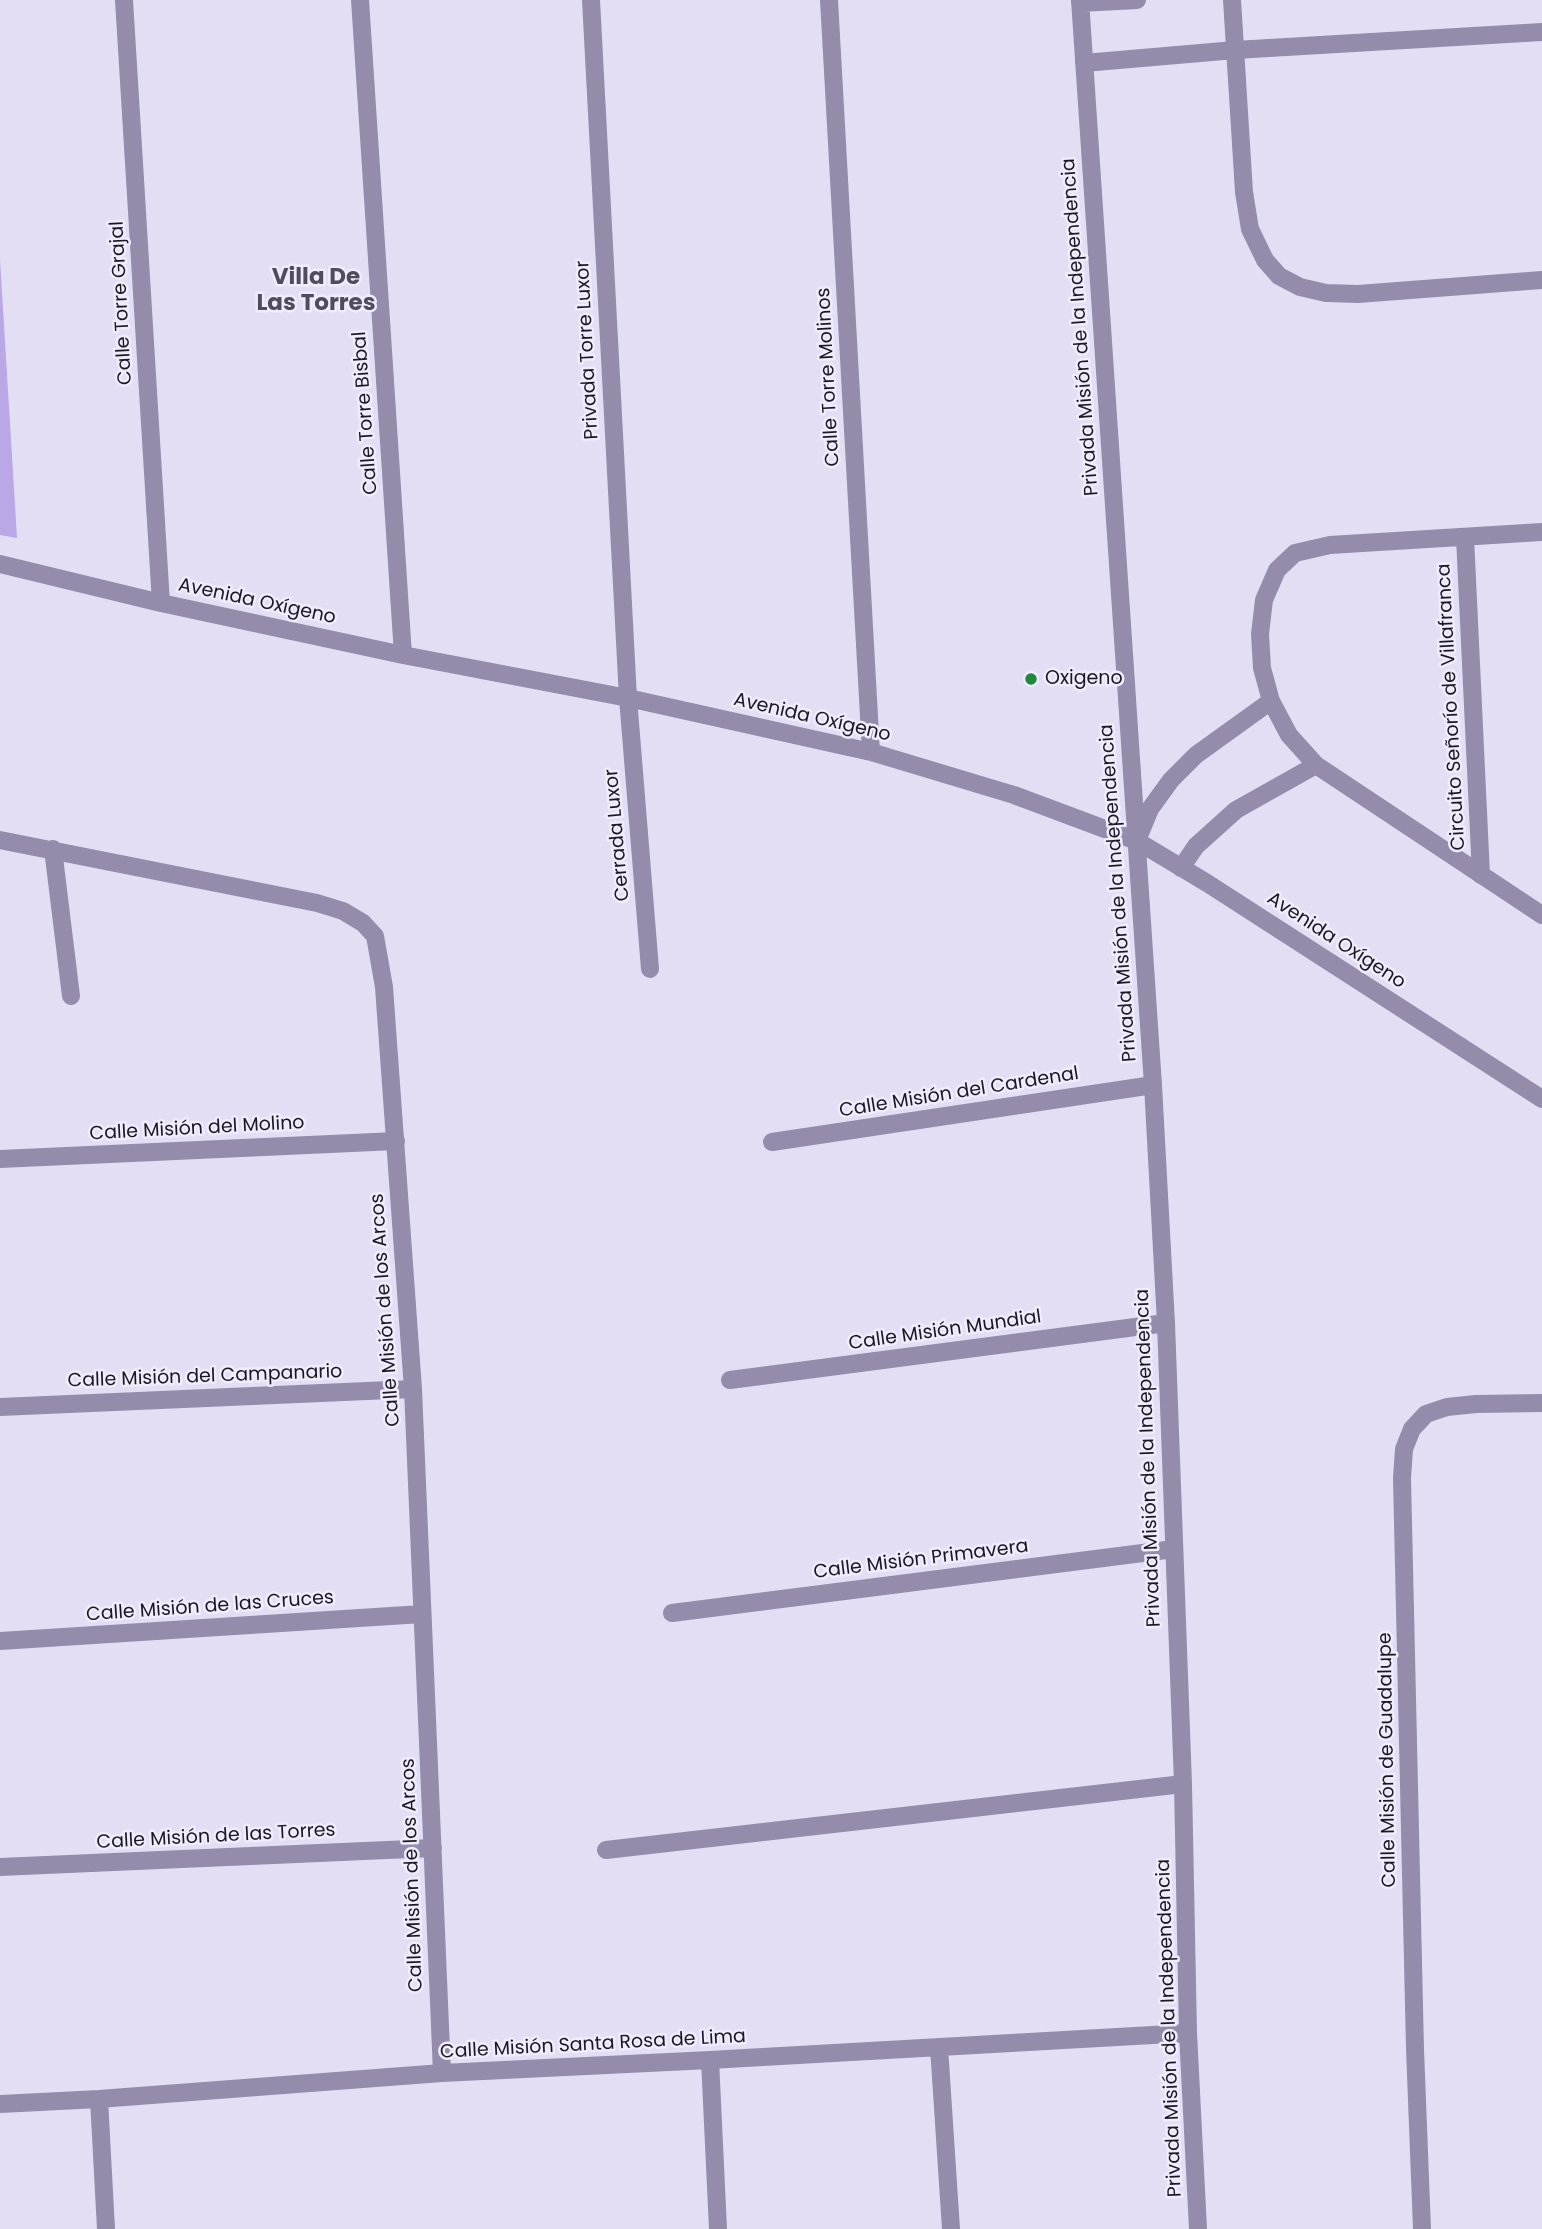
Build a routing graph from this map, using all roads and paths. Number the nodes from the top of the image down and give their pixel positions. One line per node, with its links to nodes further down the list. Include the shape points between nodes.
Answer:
1 (124, 0): 15 (street, Calle Torre Grajal)
2 (359, 0): 16 (street, Calle Torre Bisbal)
3 (591, 0): 17 (street, Privada Torre Luxor)
4 (830, 0): 19 (street, Calle Torre Molinos)
5 (1137, 0): 7 (street)
6 (1232, 0): 9 (street)
7 (1080, 1): 10 (street, Privada Misión de la Independencia)
8 (1542, 32): 9 (street)
9 (1235, 50): 10 (street); 11 (street, via 1250,229 1265,260 1279,276 1326,293 1358,294)
10 (1084, 62): 22 (street, Privada Misión de la Independencia)
11 (1542, 280)
12 (1542, 532): 13 (street, Circuito Señorío de Villafranca)
13 (1465, 537): 18 (street, Circuito Señorío de Villafranca, via 1330,545 1295,553 1277,569 1264,600 1262,668); 25 (street, Circuito Señorío de Villafranca)
14 (0, 564): 15 (street, Avenida Oxígeno)
15 (161, 603): 16 (street, Avenida Oxígeno)
16 (403, 655): 17 (street, Avenida Oxígeno)
17 (628, 698): 19 (street, Avenida Oxígeno); 27 (street, Cerrada Luxor)
18 (1271, 701): 20 (street, Circuito Señorío de Villafranca, via 1289,735); 22 (street, via 1196,755 1171,780 1150,809)
19 (871, 751): 22 (street, Avenida Oxígeno, via 1014,794)
20 (1316, 765): 24 (street, via 1236,810 1196,846); 25 (street, Circuito Señorío de Villafranca)
21 (0, 840): 23 (street, Calle Misión de los Arcos)
22 (1137, 841): 24 (street, Avenida Oxígeno); 29 (street, Privada Misión de la Independencia)
23 (52, 849): 28 (street); 31 (street, Calle Misión de los Arcos, via 317,903 363,923 375,936 384,986)
24 (1181, 868): 30 (street, Avenida Oxígeno)
25 (1481, 875): 26 (street, Circuito Señorío de Villafranca)
26 (1542, 915)
27 (650, 969)
28 (71, 996)
29 (1153, 1085): 32 (street, Calle Misión del Cardenal); 34 (street, Privada Misión de la Independencia)
30 (1542, 1099)
31 (396, 1141): 33 (street, Calle Misión del Molino); 36 (street, Calle Misión de los Arcos)
32 (772, 1142)
33 (0, 1159)
34 (1166, 1323): 35 (street, Calle Misión Mundial); 39 (street, Privada Misión de la Independencia)
35 (730, 1380)
36 (413, 1389): 38 (street, Calle Misión del Campanario); 41 (street, Calle Misión de los Arcos)
37 (1542, 1403): 57 (street, Calle Misión de Guadalupe, via 1447,1407 1426,1414 1412,1429 1404,1449)
38 (0, 1407)
39 (1174, 1549): 40 (street, Calle Misión Primavera); 43 (street, Privada Misión de la Independencia)
40 (672, 1613)
41 (422, 1614): 42 (street, Calle Misión de las Cruces); 44 (street, Calle Misión de los Arcos)
42 (0, 1641)
43 (1183, 1784): 45 (street); 47 (street, Privada Misión de la Independencia)
44 (433, 1848): 46 (street, Calle Misión de las Torres); 50 (street, Calle Misión de los Arcos)
45 (606, 1850)
46 (0, 1867)
47 (1188, 2033): 48 (street, Calle Misión Santa Rosa de Lima); 56 (street, Privada Misión de la Independencia)
48 (939, 2048): 49 (street, Calle Misión Santa Rosa de Lima); 55 (street)
49 (710, 2060): 50 (street, Calle Misión Santa Rosa de Lima); 54 (street)
50 (442, 2073): 51 (street, Calle Misión Santa Rosa de Lima)
51 (99, 2099): 52 (street, Calle Misión Santa Rosa de Lima); 53 (street)
52 (0, 2104)
53 (106, 2229)
54 (718, 2229)
55 (951, 2229)
56 (1198, 2229)
57 (1422, 2229)

